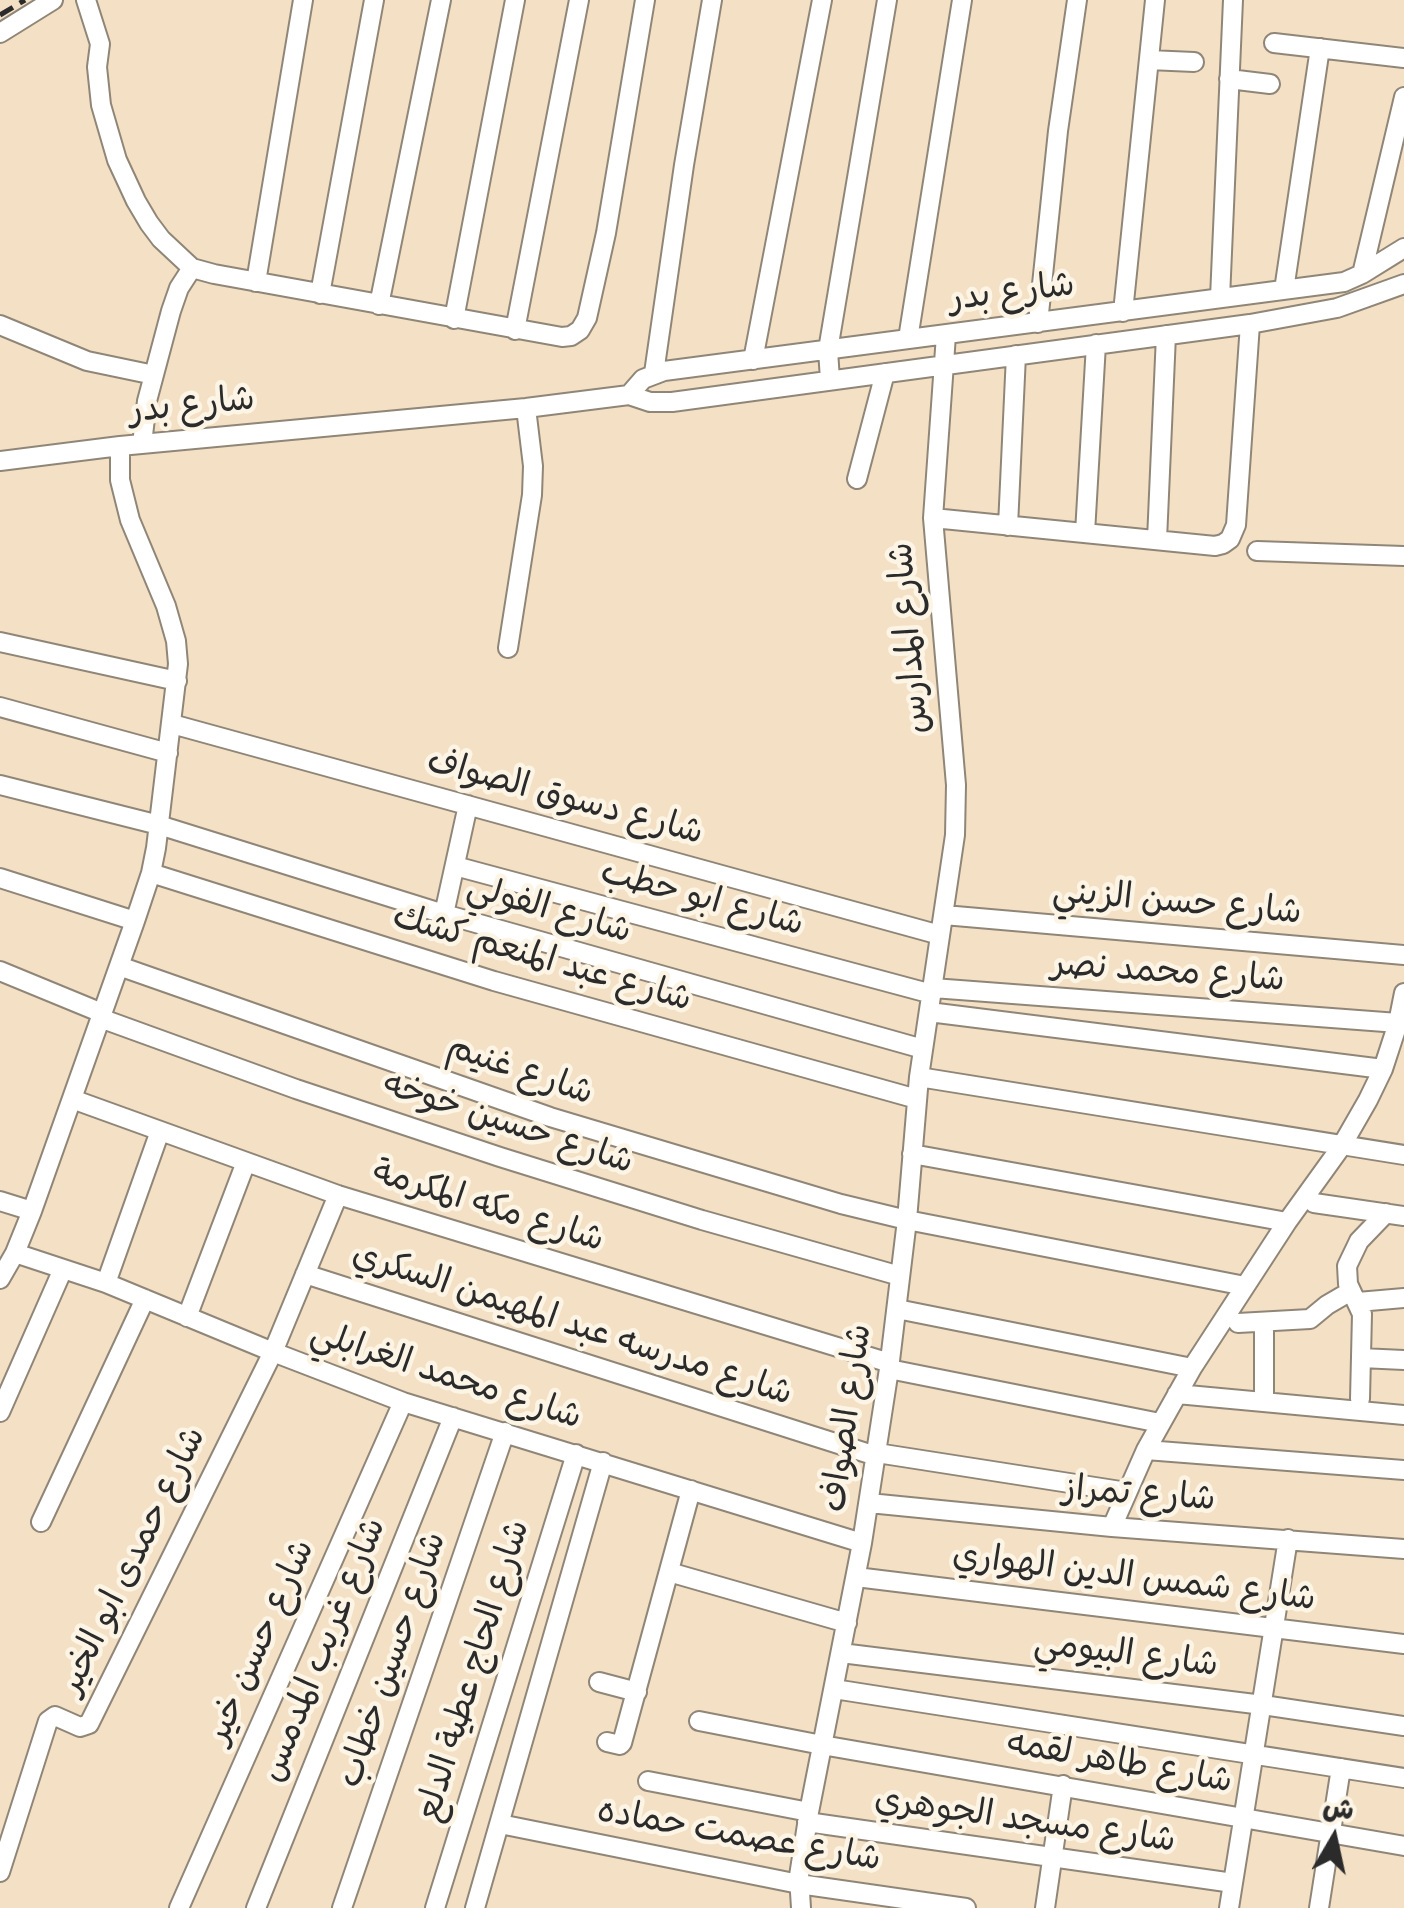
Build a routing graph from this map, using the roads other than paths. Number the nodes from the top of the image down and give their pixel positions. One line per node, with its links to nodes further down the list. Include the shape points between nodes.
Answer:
1 (52, 0): 16 (street)
2 (86, 0): 26 (street, via 100,44 101,106 117,160 149,223)
3 (303, 0): 28 (street)
4 (374, 0): 31 (street)
5 (441, 0): 33 (street)
6 (515, 0): 35 (street)
7 (580, 0): 39 (street)
8 (645, 0): 39 (street, via 587,318 571,336)
9 (712, 0): 49 (street)
10 (822, 0): 46 (street)
11 (887, 0): 44 (street)
12 (962, 0): 42 (street)
13 (1077, 0): 36 (street)
14 (1155, 0): 20 (street)
15 (1233, 0): 22 (street)
16 (0, 33)
17 (1274, 43): 18 (street)
18 (1320, 48): 19 (street); 30 (street)
19 (1404, 58)
20 (1149, 60): 21 (street); 34 (street)
21 (1194, 62)
22 (1230, 80): 23 (street); 32 (street)
23 (1270, 84)
24 (1404, 97): 27 (street)
25 (1404, 248): 27 (street, شارع بدر)
26 (192, 268): 28 (street); 50 (street, via 171,310)
27 (1362, 274): 30 (street, شارع بدر)
28 (256, 282): 31 (street)
29 (1404, 284): 37 (street, شارع بدر, via 1337,308)
30 (1284, 290): 32 (street, شارع بدر)
31 (320, 294): 33 (street)
32 (1220, 298): 34 (street, شارع بدر)
33 (379, 305): 35 (street)
34 (1123, 312): 36 (street, شارع بدر)
35 (454, 319): 39 (street)
36 (1038, 323): 40 (street, شارع بدر)
37 (1250, 324): 41 (street, شارع بدر); 61 (street, via 1234,533 1215,546)
38 (0, 325): 50 (street, via 87,361)
39 (515, 330)
40 (946, 335): 42 (street, شارع بدر); 47 (street, شارع المدارس)
41 (1166, 335): 43 (street, شارع بدر); 61 (street)
42 (908, 340): 44 (street, شارع بدر)
43 (1096, 344): 45 (street, شارع بدر); 60 (street)
44 (828, 350): 46 (street, شارع بدر); 51 (street)
45 (1016, 355): 47 (street, شارع بدر); 59 (street)
46 (753, 360): 49 (street, شارع بدر)
47 (945, 364): 48 (street, شارع بدر); 58 (street, شارع المدارس)
48 (884, 372): 51 (street, شارع بدر); 57 (street)
49 (654, 373): 52 (street)
50 (154, 375): 54 (street)
51 (830, 380): 52 (street, شارع بدر, via 661,403)
52 (629, 395): 53 (street, شارع بدر)
53 (526, 408): 54 (street, شارع بدر); 65 (street, via 532,495)
54 (142, 444): 55 (street, شارع بدر)
55 (120, 446): 56 (street, شارع بدر); 66 (street, via 130,520 176,641)
56 (0, 461)
57 (857, 479)
58 (932, 518): 59 (street); 77 (street, شارع المدارس, via 957,810)
59 (1008, 526): 60 (street)
60 (1085, 533): 61 (street)
61 (1157, 540)
62 (1256, 551): 63 (street)
63 (1404, 556)
64 (0, 642): 66 (street)
65 (508, 648)
66 (177, 682): 68 (street)
67 (0, 707): 69 (street)
68 (172, 724): 69 (street); 71 (street, شارع دسوق الصواف)
69 (168, 753): 72 (street)
70 (0, 785): 72 (street, شارع الفولي)
71 (468, 806): 73 (street); 79 (street, شارع دسوق الصواف)
72 (159, 825): 74 (street); 76 (street, شارع الفولي)
73 (455, 866): 76 (street); 84 (street, شارع ابو حطب)
74 (151, 873): 78 (street); 91 (street, شارع عبد المنعم كشك, via 494,981)
75 (0, 878): 78 (street)
76 (444, 914): 87 (street, شارع الفولي)
77 (944, 915): 79 (street, شارع المدارس); 80 (street, شارع حسن الزيني)
78 (135, 921): 81 (street)
79 (940, 935): 84 (street, شارع الصواف)
80 (1404, 955)
81 (119, 966): 85 (street); 102 (street, شارع غنيم, via 550,1118)
82 (0, 972): 85 (street, شارع حسين خوخه)
83 (1404, 993): 86 (street)
84 (931, 998): 86 (street, شارع محمد نصر); 87 (street, شارع الصواف); 88 (street)
85 (101, 1015): 90 (street); 107 (street, شارع حسين خوخه, via 296,1090 500,1157)
86 (1398, 1023): 88 (street)
87 (923, 1049): 89 (street, شارع الصواف)
88 (1383, 1069): 93 (street)
89 (919, 1077): 91 (street, شارع الصواف); 93 (street)
90 (72, 1099): 92 (street, شارع مكه المكرمة); 100 (street)
91 (917, 1099): 94 (street, شارع الصواف)
92 (160, 1131): 96 (street, شارع مكه المكرمة); 109 (street)
93 (1342, 1146): 95 (street); 103 (street)
94 (912, 1154): 102 (street, شارع الصواف); 103 (street)
95 (1404, 1155)
96 (246, 1162): 97 (street, شارع مكه المكرمة); 115 (street)
97 (338, 1195): 106 (street); 121 (street, شارع مكه المكرمة)
98 (0, 1201): 100 (street)
99 (1314, 1203): 101 (street)
100 (32, 1211): 104 (street)
101 (1395, 1214): 111 (street, via 1359,1241 1349,1258)
102 (907, 1220): 107 (street, شارع الصواف); 110 (street, شارع غنيم)
103 (1287, 1222): 110 (street)
104 (16, 1253): 105 (street, شارع محمد الغرابلي); 108 (street)
105 (62, 1269): 109 (street, شارع محمد الغرابلي); 127 (street)
106 (306, 1274): 118 (street); 134 (street, شارع مدرسه عبد المهيمن السكري)
107 (900, 1276): 114 (street, شارع الصواف)
108 (0, 1279)
109 (106, 1283): 113 (street, شارع محمد الغرابلي)
110 (1245, 1286): 122 (street)
111 (1354, 1296): 112 (street); 116 (street, via 1310,1319); 119 (street, via 1362,1314)
112 (1404, 1298)
113 (145, 1299): 115 (street, شارع محمد الغرابلي); 140 (street)
114 (897, 1309): 121 (street, شارع الصواف); 122 (street)
115 (187, 1317): 118 (street, شارع محمد الغرابلي)
116 (1264, 1322): 117 (street); 124 (street)
117 (1238, 1323)
118 (273, 1352): 126 (street, شارع محمد الغرابلي); 170 (street, شارع حمدى ابو الخير, via 89,1724 50,1719)
119 (1361, 1358): 120 (street); 125 (street)
120 (1404, 1360)
121 (889, 1366): 130 (street, شارع مكه المكرمة); 134 (street, شارع الصواف)
122 (1192, 1368): 123 (street)
123 (1177, 1394): 128 (street); 130 (street)
124 (1264, 1396)
125 (1360, 1400)
126 (403, 1402): 129 (street, شارع محمد الغرابلي); 174 (street, شارع حسن خير)
127 (0, 1412)
128 (1404, 1415)
129 (453, 1416): 131 (street, شارع محمد الغرابلي); 175 (street, شارع غريب المدمس)
130 (1160, 1423): 132 (street)
131 (505, 1432): 133 (street, شارع محمد الغرابلي); 176 (street, شارع حسين خطاب)
132 (1146, 1450): 136 (street); 138 (street)
133 (576, 1454): 135 (street, شارع محمد الغرابلي); 177 (street, شارع الحاج عطية الدلع)
134 (876, 1454): 138 (street, شارع مدرسه عبد المهيمن السكري); 139 (street, شارع الصواف)
135 (603, 1462): 137 (street, شارع محمد الغرابلي); 166 (street)
136 (1404, 1470)
137 (691, 1490): 143 (street, شارع محمد الغرابلي); 145 (street)
138 (1127, 1492): 141 (street)
139 (868, 1503): 141 (street, شارع تمراز); 143 (street, شارع الصواف)
140 (41, 1522)
141 (1112, 1527): 142 (street, شارع تمراز)
142 (1288, 1538): 144 (street, شارع تمراز); 148 (street)
143 (862, 1543): 146 (street, شارع الصواف)
144 (1404, 1549)
145 (669, 1572): 147 (street); 153 (street)
146 (856, 1577): 147 (street, شارع الصواف); 148 (street, شارع شمس الدين الهواري)
147 (847, 1623): 150 (street, شارع الصواف)
148 (1274, 1628): 149 (street, شارع شمس الدين الهواري); 154 (street)
149 (1404, 1644)
150 (840, 1653): 152 (street, شارع الصواف); 154 (street, شارع البيومي)
151 (599, 1682): 153 (street)
152 (834, 1689): 158 (street, شارع الصواف); 159 (street)
153 (636, 1692): 157 (street, via 622,1743)
154 (1263, 1705): 156 (street, شارع البيومي); 159 (street)
155 (700, 1721): 158 (street, شارع طاهر لقمه)
156 (1404, 1726)
157 (608, 1742)
158 (822, 1745): 163 (street, شارع طاهر لقمه); 164 (street, شارع الصواف)
159 (1254, 1755): 160 (street); 165 (street)
160 (1341, 1768): 161 (street); 167 (street)
161 (1404, 1778)
162 (648, 1782): 164 (street, شارع مسجد الجوهري)
163 (1063, 1785): 165 (street, شارع طاهر لقمه); 169 (street)
164 (808, 1817): 169 (street, شارع مسجد الجوهري); 171 (street, شارع الصواف)
165 (1244, 1818): 167 (street, شارع طاهر لقمه); 172 (street)
166 (500, 1824): 171 (street, شارع عصمت حماده); 173 (street)
167 (1330, 1833): 168 (street, شارع طاهر لقمه); 182 (street)
168 (1404, 1846)
169 (1052, 1858): 172 (street, شارع مسجد الجوهري); 180 (street)
170 (0, 1872)
171 (799, 1884): 178 (street, شارع الصواف); 179 (street, شارع عصمت حماده)
172 (1233, 1884): 181 (street)
173 (482, 1907)
174 (179, 1908)
175 (256, 1908)
176 (342, 1908)
177 (435, 1908)
178 (801, 1908)
179 (966, 1908)
180 (1045, 1908)
181 (1229, 1908)
182 (1319, 1908)

